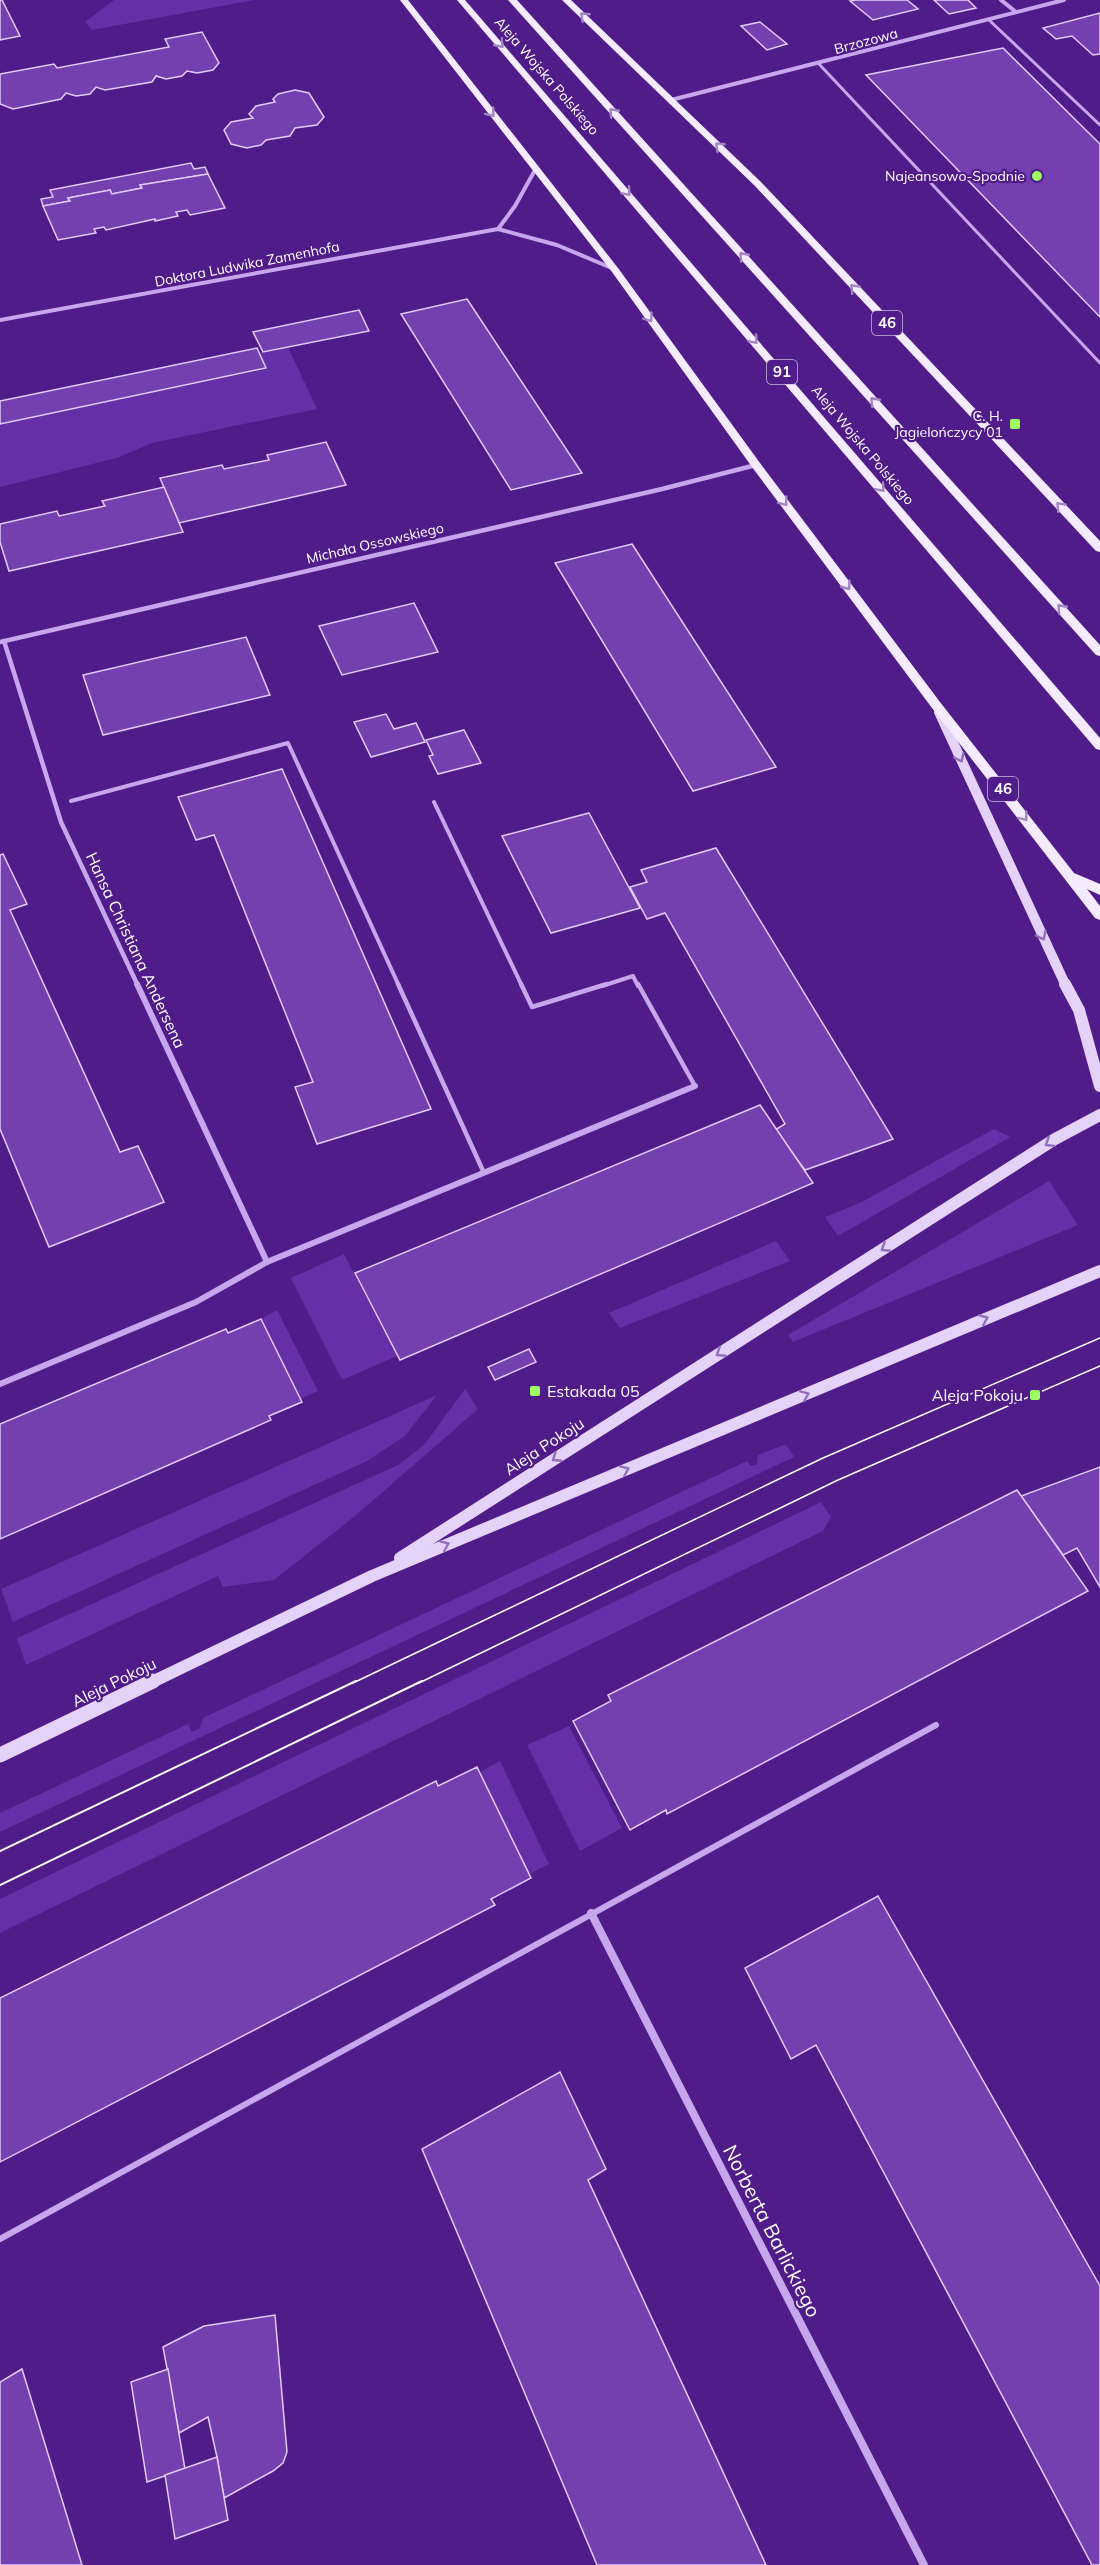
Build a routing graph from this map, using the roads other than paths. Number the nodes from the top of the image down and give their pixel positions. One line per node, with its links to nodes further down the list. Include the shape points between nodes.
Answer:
1 (404, 0): 12 (main road, one-way to 12)
2 (461, 0): 22 (main road, Aleja Wojska Polskiego / 91, one-way to 22)
3 (512, 0): 20 (main road, Aleja Wojska Polskiego, one-way to 3)
4 (566, 0): 10 (main road, one-way to 4)
5 (1001, 0): 7 (street)
6 (1064, 0): 7 (street, Brzozowa)
7 (1016, 12): 8 (street, Brzozowa)
8 (989, 20): 9 (street, Brzozowa); 11 (lane)
9 (819, 64): 10 (street, Brzozowa); 16 (lane)
10 (671, 100): 18 (main road, 46, one-way to 10, via 758,184)
11 (1100, 125)
12 (535, 170): 13 (street); 14 (main road, 46)
13 (498, 229): 14 (street, Doktora Ludwika Zamenhofa, via 557,244); 15 (street, Doktora Ludwika Zamenhofa)
14 (615, 270): 17 (main road, 46, one-way to 17)
15 (0, 320)
16 (1100, 363)
17 (756, 465): 19 (street, Michała Ossowskiego); 21 (main road, 46, one-way to 21)
18 (1100, 548)
19 (2, 642): 32 (street, Hansa Christiana Andersena, via 61,822)
20 (1100, 652)
21 (936, 705): 25 (main road, 46, one-way to 25); 29 (street, one-way to 29, via 1079,1010)
22 (1100, 746)
23 (71, 801): 31 (lane, via 288,744)
24 (434, 802): 28 (lane, via 532,1007 633,976)
25 (1069, 874): 26 (main road); 27 (main road, 46)
26 (1100, 890)
27 (1100, 915)
28 (695, 1086): 31 (street)
29 (1100, 1086)
30 (1100, 1114): 35 (street, Aleja Pokoju, one-way to 35, via 1055,1139)
31 (484, 1173): 32 (street)
32 (267, 1262): 34 (street, via 196,1302)
33 (1100, 1271): 35 (street, Aleja Pokoju, one-way to 33)
34 (0, 1384)
35 (372, 1576): 37 (street, Aleja Pokoju)
36 (936, 1725): 38 (lane)
37 (0, 1755)
38 (591, 1913): 39 (lane); 40 (street, Norberta Barlickiego)
39 (0, 2239)
40 (924, 2565)

